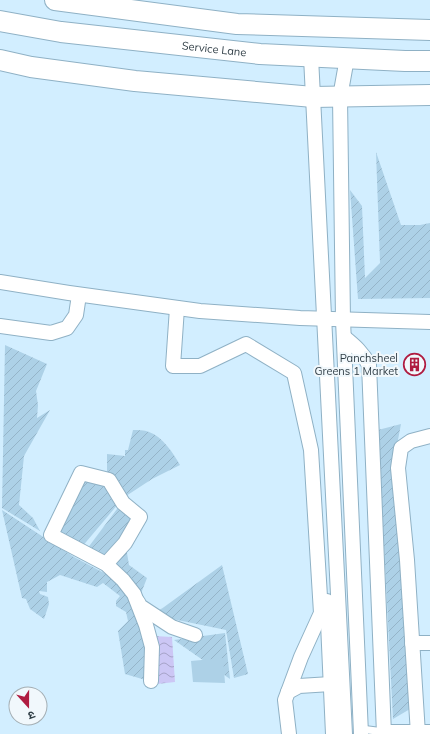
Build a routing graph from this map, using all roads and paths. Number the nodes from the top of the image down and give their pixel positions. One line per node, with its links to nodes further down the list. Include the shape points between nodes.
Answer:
1 (55, 0): 3 (street, via 237,24)
2 (0, 21): 4 (street, Service Lane, via 61,32 260,54)
3 (430, 30)
4 (311, 57): 5 (street, Service Lane); 9 (street)
5 (346, 58): 7 (street, Service Lane); 10 (street)
6 (0, 60): 9 (street, via 31,67 135,81)
7 (430, 61)
8 (430, 95): 10 (street)
9 (313, 97): 10 (street); 14 (street)
10 (340, 97): 15 (street)
11 (0, 282): 12 (street)
12 (78, 294): 13 (street); 17 (street, via 76,315 67,328 51,333)
13 (177, 308): 14 (street); 27 (street, via 173,366 200,366 246,344 294,373 311,450 321,613)
14 (320, 319): 15 (street); 26 (street); 33 (street)
15 (343, 320): 16 (street); 18 (street)
16 (430, 322)
17 (0, 326)
18 (344, 337): 28 (street); 29 (street, via 357,347 369,365)
19 (430, 436): 24 (street, via 411,440 401,448 398,468)
20 (106, 564): 20 (street, via 51,535 81,473 109,480 123,503 140,518 126,543); 21 (street)
21 (134, 594): 22 (street, via 140,606 155,616 172,627); 25 (street, via 152,647)
22 (196, 635)
23 (430, 642): 24 (street)
24 (412, 643): 30 (street)
25 (151, 681)
26 (331, 684): 27 (street, via 299,686); 32 (street)
27 (288, 692): 31 (street, via 286,700)
28 (361, 732): 29 (lane)
29 (384, 733): 30 (street)
30 (422, 733)
31 (290, 734)
32 (333, 734)
33 (345, 734)

